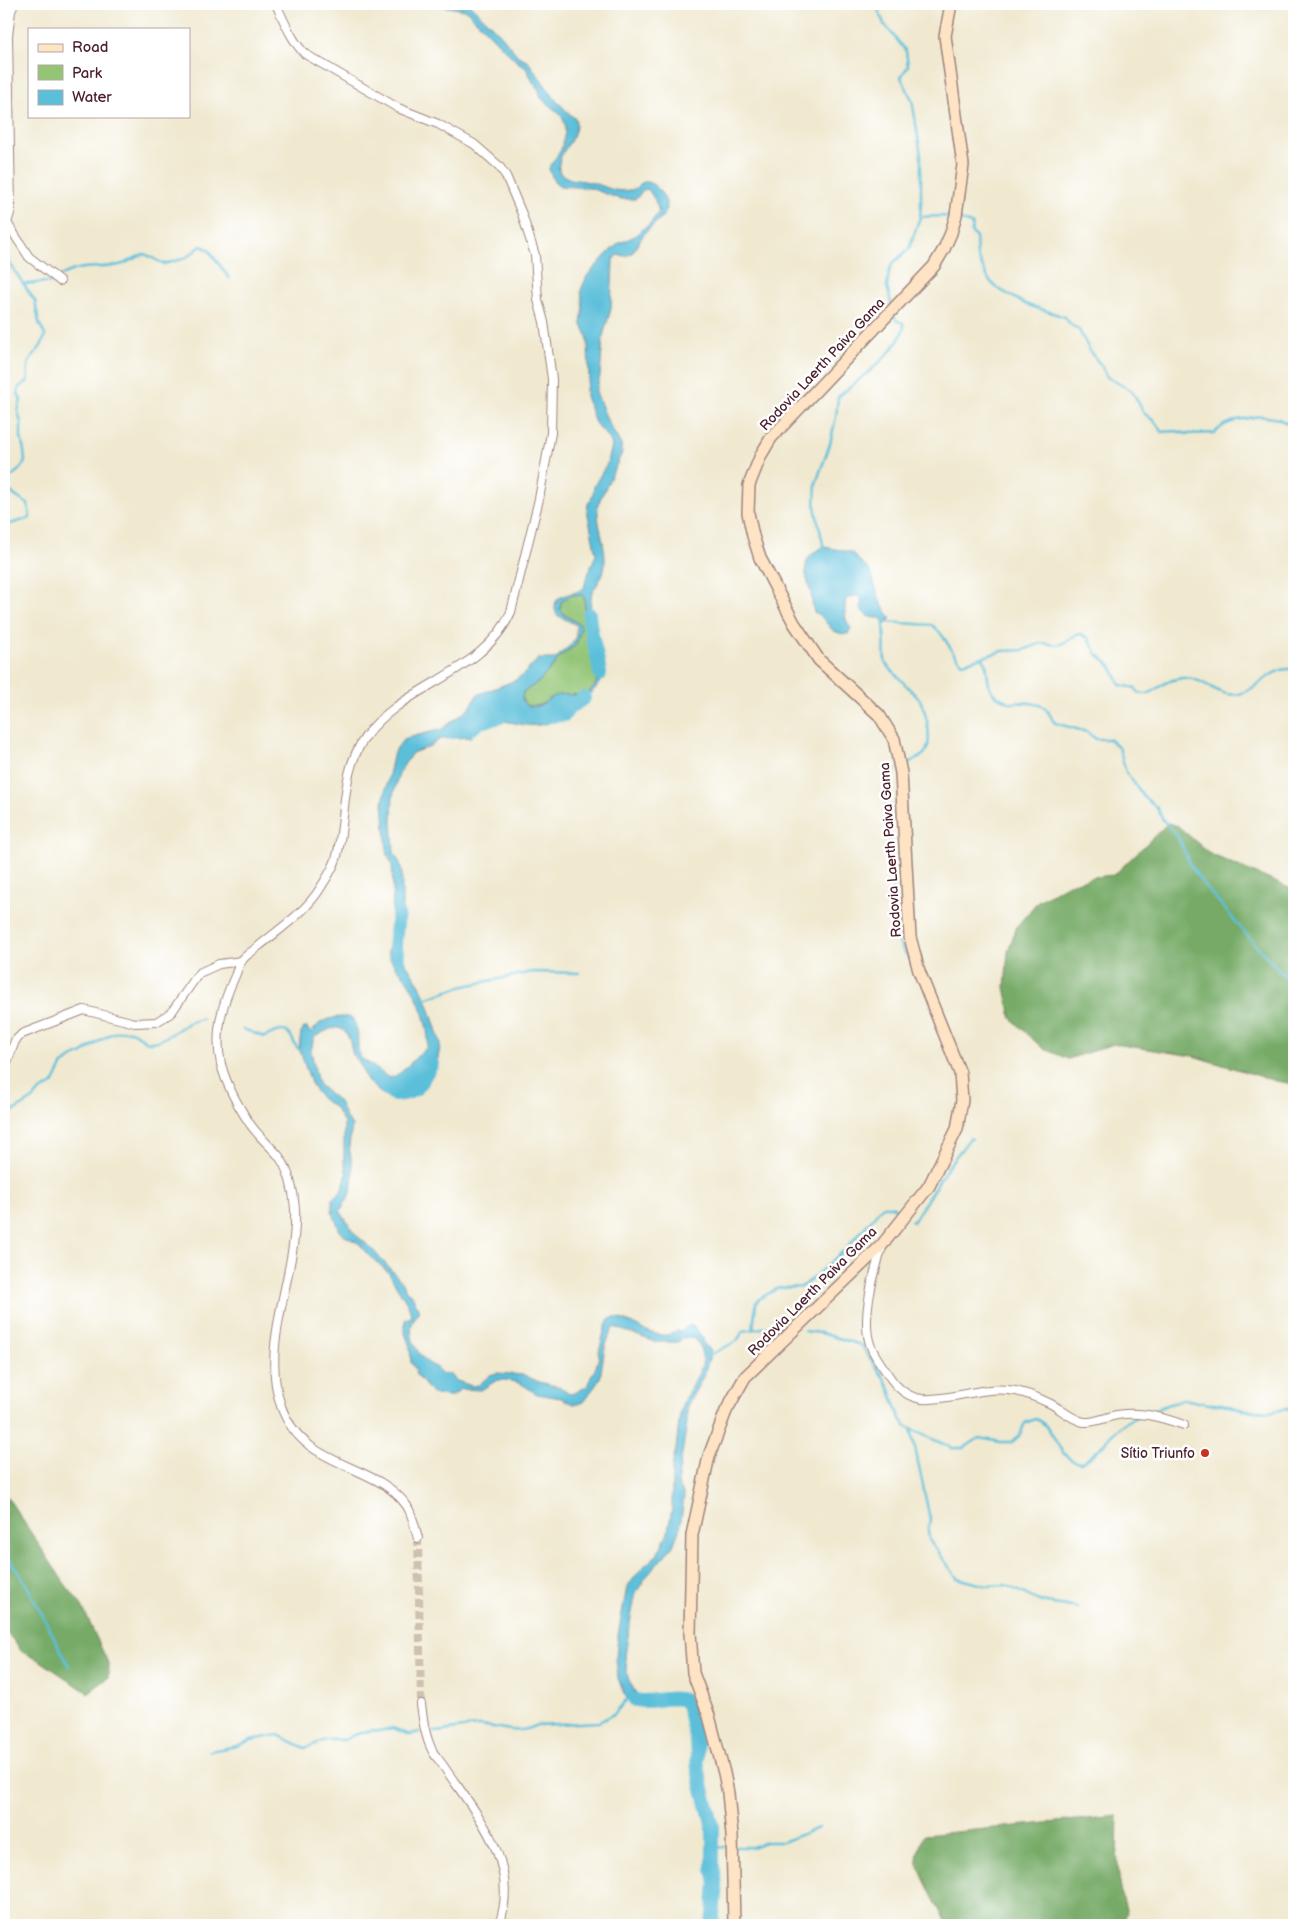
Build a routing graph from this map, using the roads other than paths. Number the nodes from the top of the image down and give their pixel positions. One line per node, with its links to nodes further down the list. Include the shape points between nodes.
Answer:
1 (13, 4): 4 (street, via 7,36 10,210)
2 (276, 4): 6 (street, via 306,54 398,108 438,124 474,144 506,176 535,255 538,300 552,378 551,433 539,499 506,622 495,638 473,657 383,716 366,735 351,762 343,825 331,872 307,904)
3 (951, 4): 8 (main road, Rodovia Laerth Paiva Gama, via 945,36 963,165 951,233 934,266 771,438 754,472 748,499 750,525 760,558 794,624 819,660 879,715 894,739 901,773 910,937 919,971 960,1073 962,1100 957,1130 929,1186)
4 (6, 226): 5 (street, via 29,257)
5 (60, 282)
6 (242, 961): 7 (street, via 219,964 199,973 171,1013 156,1022 135,1023 84,1010 22,1034 15,1041); 10 (street, via 220,1016 220,1061 248,1122 282,1161 295,1209 273,1376 282,1408 298,1437 341,1465 377,1480 402,1500 409,1509)
7 (4, 1070)
8 (882, 1245): 9 (street, via 870,1290 867,1332 872,1350 891,1379 910,1397 935,1399 982,1390 1020,1391 1082,1421 1132,1413 1148,1414); 13 (main road, Rodovia Laerth Paiva Gama, via 745,1377 726,1411 712,1447 695,1518 692,1535 691,1664 728,1793)
9 (1184, 1425)
10 (418, 1538)
11 (421, 1704): 12 (street, via 426,1736 433,1752 493,1839 500,1857 506,1889 504,1914)
12 (499, 1925)
13 (734, 1925)

